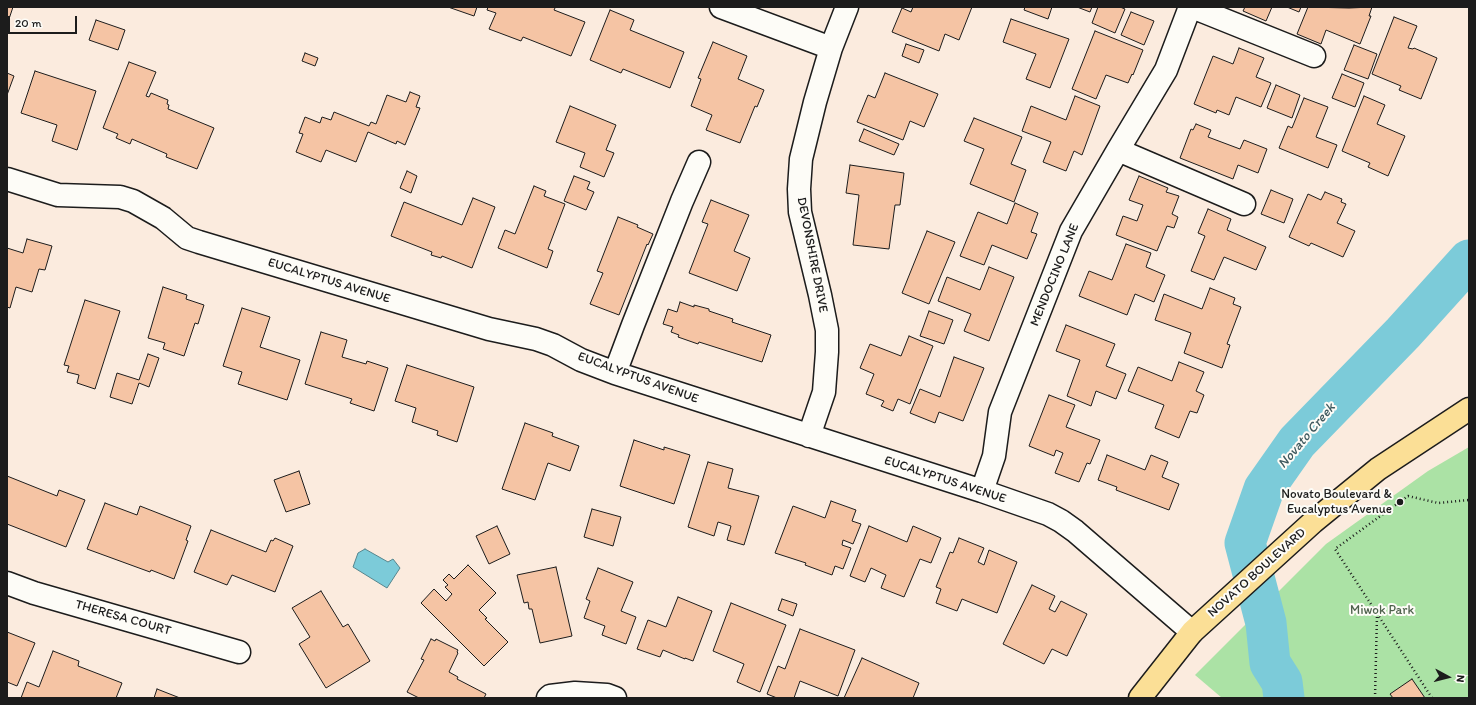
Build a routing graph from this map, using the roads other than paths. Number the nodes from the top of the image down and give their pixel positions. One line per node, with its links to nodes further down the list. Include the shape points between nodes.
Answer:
1 (721, 7): 4 (street)
2 (848, 7): 4 (street, DEVONSHIRE DRIVE)
3 (1191, 7): 5 (street); 6 (street, MENDOCINO LANE, via 1166,70)
4 (831, 48): 12 (street, DEVONSHIRE DRIVE, via 801,159 799,189 800,212 827,330 824,392)
5 (1314, 56)
6 (1118, 150): 9 (street); 13 (street, MENDOCINO LANE, via 1071,231 1000,412 994,456)
7 (699, 162): 10 (street)
8 (7, 179): 10 (street, EUCALYPTUS AVENUE, via 58,195 120,197 133,201 163,218 187,238 489,329 536,339)
9 (1244, 204)
10 (615, 373): 12 (street, EUCALYPTUS AVENUE)
11 (1469, 409): 15 (main road, NOVATO BOULEVARD, via 1378,469 1347,493)
12 (809, 436): 13 (street, EUCALYPTUS AVENUE)
13 (982, 490): 15 (street, EUCALYPTUS AVENUE, via 1048,514 1075,530)
14 (7, 583): 16 (street, THERESA COURT)
15 (1192, 632): 19 (main road, NOVATO BOULEVARD)
16 (239, 652)
17 (548, 698): 18 (street, via 575,693)
18 (615, 698)
19 (1140, 698)

